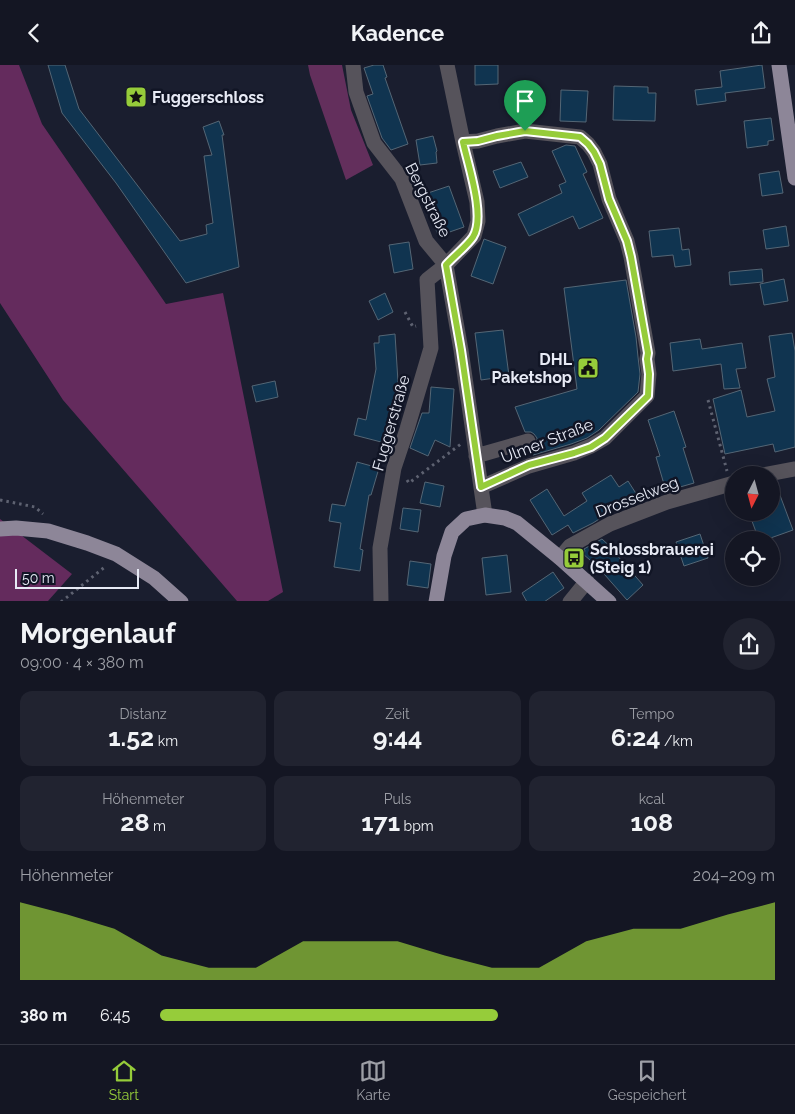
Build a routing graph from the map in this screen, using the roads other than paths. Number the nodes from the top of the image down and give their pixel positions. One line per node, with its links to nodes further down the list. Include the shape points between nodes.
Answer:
1 (353, 65): 6 (street, Bergstraße, via 356,93 374,143 402,179 426,241)
2 (447, 65): 4 (street)
3 (779, 65): 5 (main road)
4 (463, 142): 6 (street, via 477,202 478,221 474,236); 12 (street, Ulmer Straße, via 525,131 580,137 588,144 600,164 609,199 627,241 648,353 648,396 605,438 591,447 529,465)
5 (795, 178)
6 (446, 265): 8 (street, Ulmer Straße); 18 (street, Fuggerstraße, via 427,280 430,348 394,468 380,548)
7 (528, 441): 8 (street)
8 (476, 456): 12 (street, Ulmer Straße)
9 (795, 469): 10 (street)
10 (780, 472)
11 (725, 486): 15 (street, Drosselweg, via 667,502 610,524 570,546)
12 (481, 487): 13 (street, Ulmer Straße)
13 (485, 515): 15 (main road, via 517,523); 19 (main road, via 466,519 452,532)
14 (0, 529): 17 (main road, via 48,531 87,543 111,559 154,577)
15 (560, 558): 16 (main road)
16 (587, 581): 20 (street); 21 (main road)
17 (181, 601)
18 (381, 601)
19 (436, 601)
20 (570, 601)
21 (609, 601)

